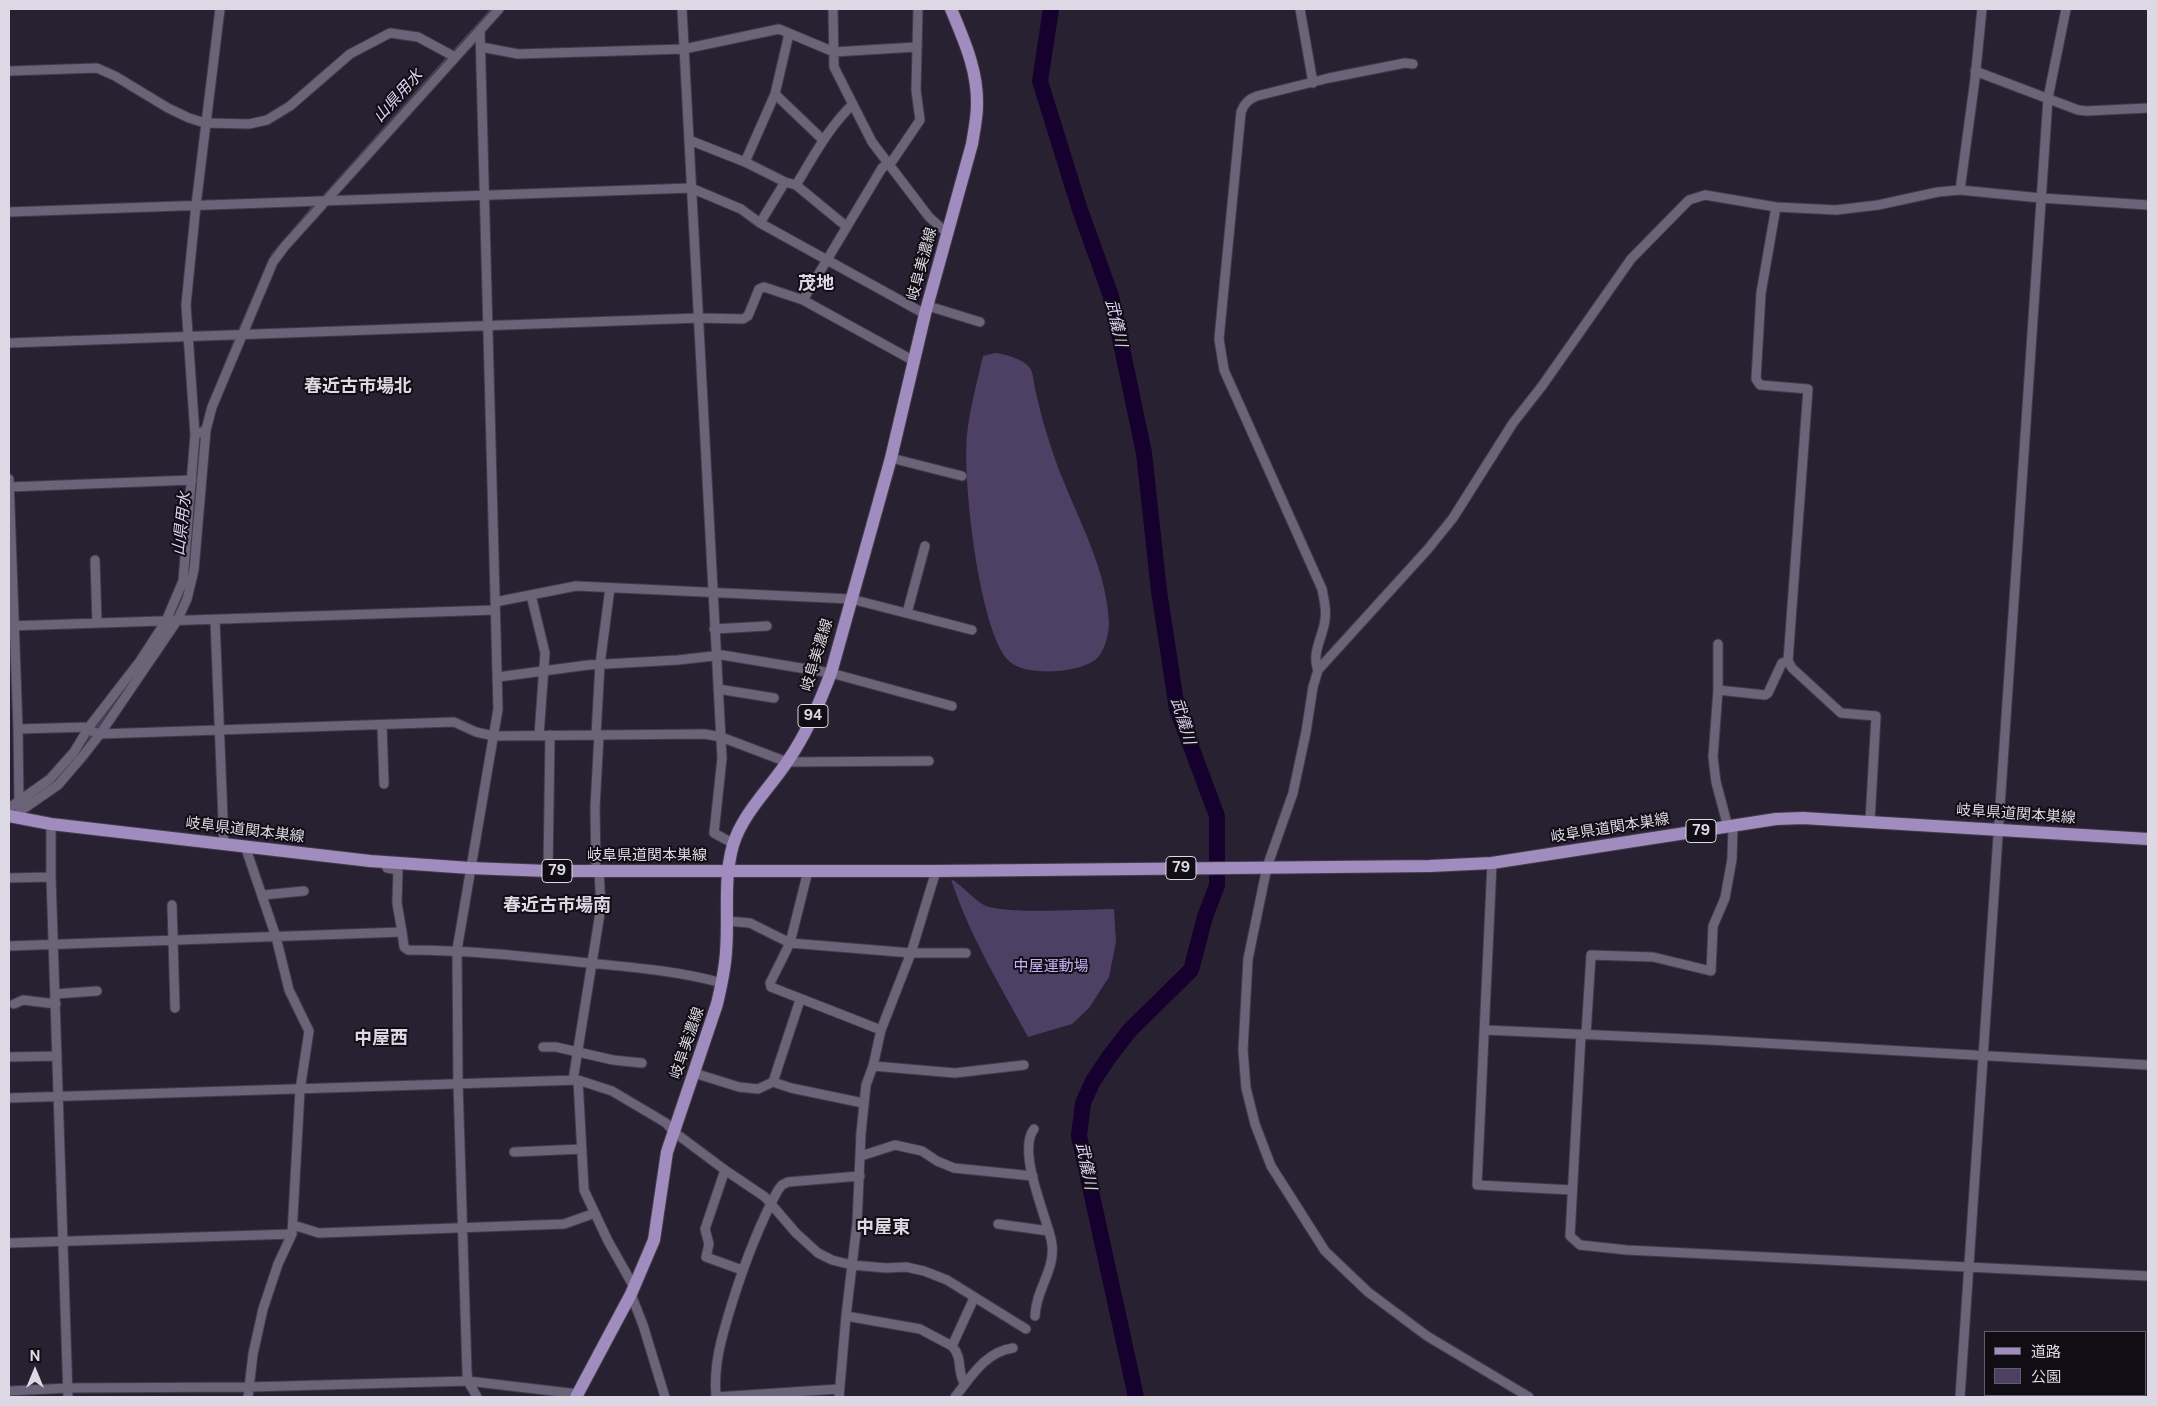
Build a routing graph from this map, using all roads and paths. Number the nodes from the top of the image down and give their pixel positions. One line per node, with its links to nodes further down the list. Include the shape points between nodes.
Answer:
1 (220, 9): 25 (street)
2 (499, 9): 10 (street)
3 (682, 9): 14 (street)
4 (833, 9): 15 (street)
5 (918, 9): 13 (street)
6 (952, 9): 43 (main road, 岐阜美濃線 / 94, via 969,54 977,105 972,144)
7 (1300, 9): 20 (street)
8 (1982, 9): 19 (street)
9 (2066, 9): 22 (street)
10 (480, 30): 12 (street); 16 (street)
11 (789, 34): 14 (street, via 779,29); 15 (street); 21 (street)
12 (481, 47): 14 (street, via 518,54); 34 (street)
13 (916, 47): 15 (street); 29 (street, via 920,120)
14 (684, 49): 27 (street)
15 (834, 52): 23 (street, via 834,67)
16 (455, 57): 25 (street, via 418,37 390,33 350,54 290,106 266,120 249,124); 36 (street)
17 (1413, 64): 20 (street)
18 (9, 71): 25 (street, via 97,68 168,108)
19 (1975, 71): 22 (street); 33 (street)
20 (1313, 83): 82 (street, via 1251,98 1241,112 1218,339 1224,370 1322,589 1326,607 1316,653)
21 (775, 94): 26 (street); 28 (street)
22 (2048, 98): 24 (street, via 2087,111); 35 (street)
23 (853, 104): 26 (street); 29 (street, via 872,142)
24 (2148, 108)
25 (205, 123): 37 (street)
26 (822, 139): 31 (street)
27 (689, 140): 28 (street); 32 (street)
28 (745, 162): 30 (street)
29 (888, 163): 42 (street); 43 (street, via 929,217)
30 (785, 182): 31 (street); 41 (street)
31 (796, 185): 42 (street)
32 (691, 188): 34 (street); 41 (street, via 741,209); 47 (street)
33 (1960, 190): 35 (street); 39 (street, via 1836,210)
34 (485, 196): 36 (street); 49 (street)
35 (2041, 198): 38 (street); 105 (street)
36 (327, 202): 37 (street); 50 (street, via 273,262)
37 (196, 205): 40 (street); 51 (street, via 186,306)
38 (2148, 205)
39 (1776, 207): 79 (street, via 1761,293 1756,379 1760,385 1808,389); 82 (street, via 1695,196 1665,222 1630,259 1602,298 1513,423 1453,518)
40 (9, 212)
41 (760, 222): 44 (street)
42 (847, 227): 44 (street)
43 (947, 233): 46 (main road, 岐阜美濃線 / 94)
44 (827, 260): 45 (street); 46 (street)
45 (803, 300): 47 (street, via 764,287 760,289 748,316); 53 (street)
46 (926, 310): 48 (street); 53 (main road, 岐阜美濃線 / 94)
47 (699, 318): 49 (street); 64 (street)
48 (980, 322)
49 (488, 327): 50 (street); 67 (street)
50 (243, 334): 51 (street); 54 (street, via 212,407)
51 (188, 337): 52 (street); 55 (street)
52 (9, 343)
53 (914, 361): 56 (main road, 岐阜美濃線 / 94)
54 (206, 430): 55 (street); 71 (street, via 194,570 187,599)
55 (195, 435): 59 (street)
56 (891, 458): 57 (street); 66 (main road, 岐阜美濃線 / 94)
57 (962, 476)
58 (9, 479): 60 (street)
59 (192, 480): 60 (street); 70 (street, via 183,581)
60 (9, 487): 73 (street)
61 (924, 546): 68 (street)
62 (94, 560): 72 (street)
63 (610, 588): 64 (street); 65 (street, via 576,586); 80 (street)
64 (713, 593): 66 (street); 75 (street)
65 (531, 595): 67 (street); 81 (street, via 545,653)
66 (851, 599): 68 (street); 83 (main road, 岐阜美濃線 / 94)
67 (495, 606): 69 (street); 84 (street)
68 (907, 613): 76 (street)
69 (215, 620): 71 (street); 90 (street)
70 (166, 621): 71 (street); 72 (street); 91 (street)
71 (177, 621): 91 (street)
72 (97, 623): 73 (street)
73 (11, 626): 92 (street)
74 (767, 626): 75 (street)
75 (714, 629): 78 (street)
76 (972, 630)
77 (1718, 644): 86 (street)
78 (716, 655): 80 (street); 83 (street); 85 (street)
79 (1788, 661): 86 (street, via 1782,663 1768,693); 102 (street, via 1841,713 1876,716)
80 (600, 664): 81 (street); 95 (street)
81 (544, 670): 84 (street); 93 (street)
82 (1318, 670): 113 (street, via 1292,793)
83 (831, 673): 88 (street); 99 (main road, 岐阜美濃線 / 94)
84 (498, 677): 96 (street)
85 (718, 689): 87 (street); 97 (street)
86 (1718, 690): 104 (street, via 1713,757 1716,782)
87 (774, 698)
88 (952, 706)
89 (382, 726): 90 (street); 96 (street, via 454,722); 100 (street)
90 (219, 730): 91 (street); 107 (street)
91 (94, 732): 92 (street); 101 (street); 101 (street, via 58,784)
92 (15, 733): 101 (street)
93 (539, 735): 94 (street); 96 (street)
94 (550, 735): 95 (street); 114 (street)
95 (598, 735): 97 (street, via 705,734); 115 (street, via 595,807)
96 (494, 736): 112 (street)
97 (721, 737): 99 (street); 108 (street, via 722,758 714,833)
98 (929, 761): 99 (street)
99 (788, 762): 108 (main road, 岐阜美濃線 / 94, via 747,816)
100 (384, 784)
101 (16, 809): 103 (main road, 岐阜県道関本巣線 / 79)
102 (1870, 821): 104 (main road, 岐阜県道関本巣線 / 79, via 1776,819); 105 (main road, 岐阜県道関本巣線 / 79)
103 (51, 824): 107 (main road, 岐阜県道関本巣線 / 79); 120 (street)
104 (1730, 827): 111 (main road, 岐阜県道関本巣線 / 79); 144 (street, via 1732,860 1725,898 1713,926 1710,971 1653,957 1591,955)
105 (1998, 829): 106 (main road, 岐阜県道関本巣線 / 79); 148 (street)
106 (2148, 839)
107 (224, 844): 109 (main road, 岐阜県道関本巣線 / 79)
108 (734, 844): 118 (main road, 岐阜美濃線 / 94)
109 (245, 846): 110 (main road, 岐阜県道関本巣線 / 79); 122 (street)
110 (385, 862): 112 (main road, 岐阜県道関本巣線 / 79); 125 (street, via 388,868 398,870 397,903)
111 (1492, 863): 113 (main road, 岐阜県道関本巣線 / 79); 143 (street)
112 (470, 868): 114 (main road, 岐阜県道関本巣線 / 79); 131 (street)
113 (1261, 868): 117 (main road, 岐阜県道関本巣線 / 79); 202 (street, via 1248,960 1243,1050 1246,1088 1271,1166 1325,1251 1368,1292 1427,1336)
114 (548, 871): 115 (main road, 岐阜県道関本巣線 / 79)
115 (598, 871): 118 (main road, 岐阜県道関本巣線 / 79); 134 (street, via 601,908)
116 (808, 871): 117 (main road, 岐阜県道関本巣線 / 79); 118 (main road, 岐阜県道関本巣線 / 79); 128 (street)
117 (936, 871): 132 (street)
118 (728, 872): 124 (main road, 岐阜美濃線 / 94)
119 (9, 878): 120 (street)
120 (51, 878): 129 (street)
121 (304, 891): 122 (street)
122 (263, 895): 126 (street)
123 (172, 905): 127 (street)
124 (727, 921): 128 (street, via 750,923); 135 (main road, 岐阜美濃線 / 94)
125 (402, 932): 126 (street); 131 (street, via 404,947 408,950)
126 (276, 937): 127 (street); 158 (street, via 289,990 309,1032)
127 (173, 941): 129 (street); 141 (street)
128 (790, 943): 132 (street); 138 (street, via 770,983 771,987)
129 (54, 945): 130 (street); 137 (street)
130 (9, 946)
131 (457, 950): 134 (street); 157 (street)
132 (911, 953): 133 (street); 142 (street)
133 (966, 953)
134 (592, 964): 135 (street, via 678,972); 146 (street)
135 (722, 984): 154 (main road, 岐阜美濃線 / 94)
136 (97, 991): 137 (street)
137 (55, 994): 140 (street)
138 (800, 1000): 142 (street); 156 (street)
139 (14, 1004): 140 (street, via 23,1000)
140 (56, 1004): 147 (street)
141 (175, 1008)
142 (881, 1030): 153 (street)
143 (1485, 1030): 144 (street); 170 (street, via 1477,1185)
144 (1584, 1034): 148 (street); 170 (street)
145 (543, 1047): 146 (street)
146 (578, 1052): 150 (street); 155 (street)
147 (58, 1056): 149 (street); 159 (street)
148 (1983, 1056): 152 (street); 180 (street)
149 (9, 1057)
150 (642, 1063)
151 (1024, 1065): 153 (street, via 955,1073)
152 (2148, 1065)
153 (873, 1066): 161 (street)
154 (694, 1073): 156 (street, via 739,1087 758,1089); 163 (main road, 岐阜美濃線 / 94)
155 (576, 1080): 157 (street); 163 (street, via 612,1091 666,1123); 164 (street)
156 (773, 1082): 161 (street)
157 (458, 1083): 158 (street); 174 (street)
158 (300, 1090): 159 (street); 175 (street)
159 (59, 1097): 160 (street); 177 (street)
160 (9, 1098)
161 (863, 1103): 166 (street)
162 (1034, 1128): 169 (street, via 1028,1149)
163 (674, 1132): 167 (street); 183 (main road, 岐阜美濃線 / 94, via 662,1173 654,1240)
164 (582, 1149): 165 (street); 172 (street, via 584,1190)
165 (514, 1152)
166 (861, 1156): 168 (street); 169 (street, via 896,1145 922,1151 954,1168)
167 (725, 1170): 171 (street, via 765,1197); 181 (street, via 704,1229 709,1244 706,1257)
168 (860, 1176): 171 (street, via 788,1182 782,1184); 179 (street)
169 (1033, 1176): 176 (street)
170 (1572, 1190): 180 (street, via 1570,1236 1580,1246)
171 (770, 1205): 179 (street, via 818,1254); 181 (street)
172 (595, 1212): 174 (street, via 564,1224); 183 (street)
173 (998, 1224): 176 (street)
174 (462, 1227): 175 (street, via 319,1233); 190 (street)
175 (293, 1230): 177 (street); 192 (street, via 263,1308)
176 (1049, 1231): 186 (street, via 1054,1254 1037,1298)
177 (64, 1241): 178 (street); 194 (street)
178 (9, 1242)
179 (852, 1265): 184 (street, via 906,1266 947,1280); 185 (street)
180 (1968, 1268): 182 (street); 203 (street)
181 (742, 1270): 200 (street, via 719,1345 715,1367)
182 (2148, 1276)
183 (632, 1291): 196 (main road, 岐阜美濃線 / 94); 199 (street)
184 (974, 1298): 187 (street); 188 (street)
185 (846, 1316): 188 (street, via 920,1329); 195 (street)
186 (1035, 1316)
187 (1026, 1329)
188 (952, 1346): 191 (street, via 958,1352 961,1379)
189 (1013, 1348): 191 (street, via 985,1360)
190 (468, 1381): 192 (street); 196 (street, via 571,1392); 198 (street)
191 (965, 1384): 201 (street)
192 (249, 1387): 194 (street); 197 (street)
193 (9, 1391): 194 (street)
194 (68, 1393)
195 (839, 1393): 200 (street)
196 (577, 1396)
197 (248, 1397)
198 (477, 1397)
199 (665, 1397)
200 (716, 1397)
201 (955, 1397)
202 (1529, 1397)
203 (1960, 1397)

